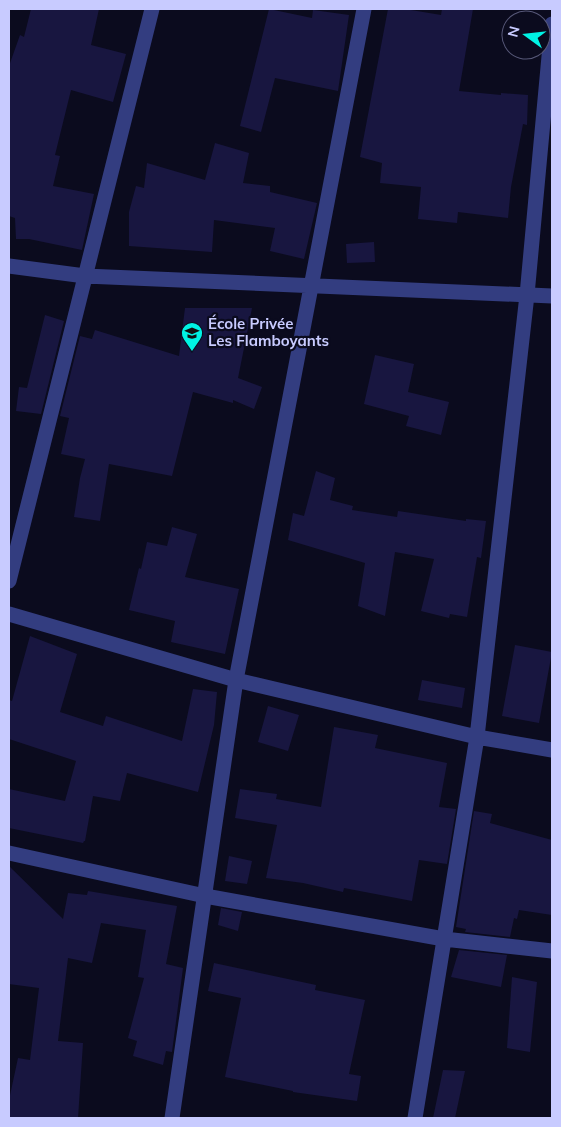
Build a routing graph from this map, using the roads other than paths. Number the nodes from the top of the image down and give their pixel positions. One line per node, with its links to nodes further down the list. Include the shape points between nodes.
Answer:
1 (152, 9): 5 (street)
2 (364, 9): 6 (street)
3 (552, 24): 7 (street)
4 (9, 266): 5 (street)
5 (85, 276): 6 (street); 9 (street)
6 (312, 286): 7 (street); 11 (street)
7 (527, 295): 8 (street); 12 (street)
8 (552, 296)
9 (9, 581)
10 (9, 614): 11 (street)
11 (236, 680): 12 (street); 15 (street)
12 (477, 736): 13 (street); 16 (street)
13 (552, 750)
14 (9, 853): 15 (street)
15 (205, 896): 16 (street); 18 (street)
16 (444, 939): 17 (street); 19 (street)
17 (552, 952)
18 (172, 1118)
19 (415, 1118)

